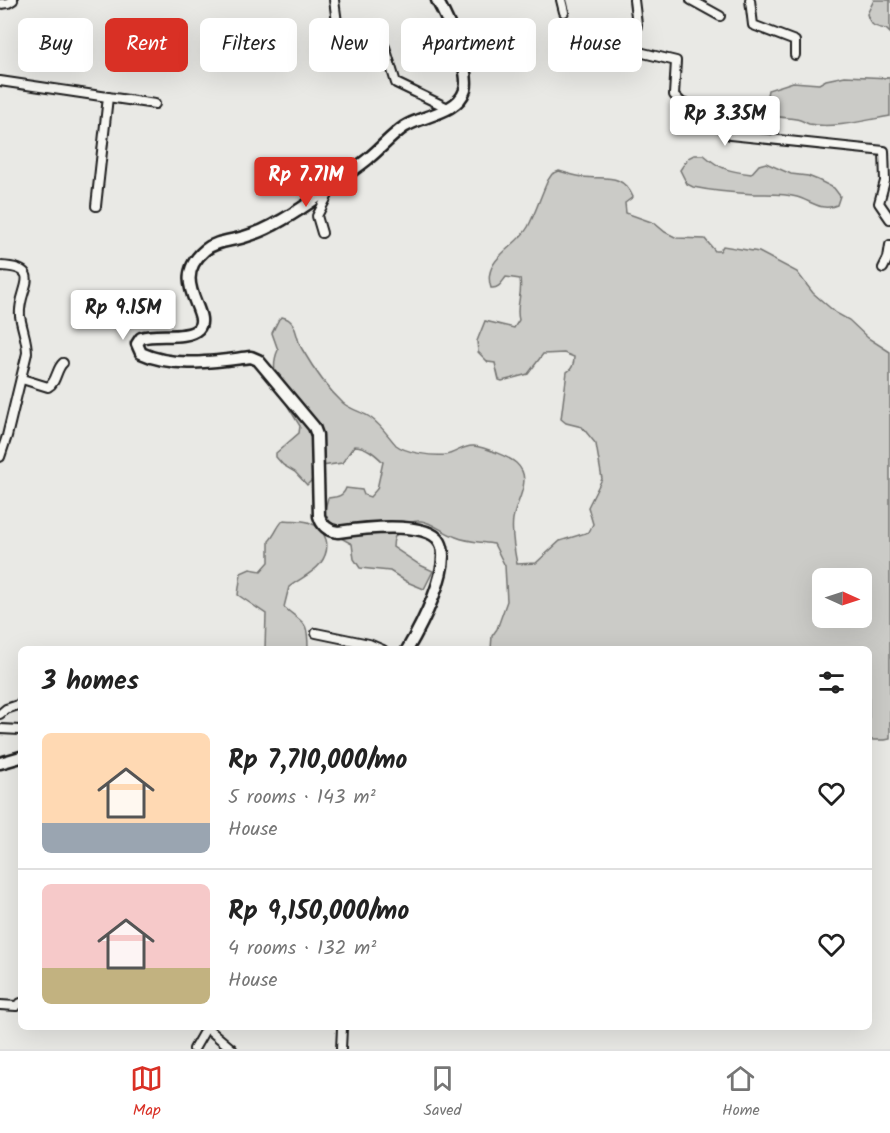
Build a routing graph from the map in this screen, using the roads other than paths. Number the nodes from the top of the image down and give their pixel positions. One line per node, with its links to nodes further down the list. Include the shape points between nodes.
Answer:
1 (13, 0): 8 (street)
2 (334, 0): 11 (street)
3 (437, 0): 17 (street, via 454,36 466,83 460,99)
4 (561, 0): 9 (street)
5 (634, 0): 20 (street, via 637,24 632,44 635,51 676,61 676,100 719,111 726,133 884,151 885,181 879,203)
6 (692, 0): 10 (street)
7 (750, 0): 12 (street, via 753,25 795,41)
8 (0, 4)
9 (564, 12)
10 (720, 16)
11 (336, 18)
12 (795, 55)
13 (389, 60): 17 (street, via 396,83)
14 (0, 81): 15 (street)
15 (108, 97): 16 (street); 19 (street)
16 (156, 104)
17 (448, 108): 18 (street, via 406,126)
18 (332, 187): 21 (street, via 317,216); 30 (street, via 272,226 206,249 195,261 189,280 201,314 197,330 186,335 149,336 137,344 141,353 168,362 251,357 258,360 314,427 319,516 325,528 338,532 391,526 435,537 440,542 440,577)
19 (96, 206)
20 (890, 219)
21 (322, 233)
22 (890, 245): 24 (street)
23 (0, 267): 26 (street, via 18,267 27,276 20,314 27,345)
24 (883, 268)
25 (63, 363): 26 (street, via 48,387)
26 (22, 379): 27 (street)
27 (0, 456)
28 (316, 633): 29 (street)
29 (374, 646)
30 (409, 646)
31 (18, 705): 32 (street)
32 (0, 714)
33 (0, 729): 34 (street)
34 (18, 730)
35 (18, 758): 36 (street)
36 (0, 763)
37 (0, 1005): 38 (street)
38 (18, 1005)
39 (205, 1030): 42 (street)
40 (208, 1030): 43 (street)
41 (342, 1030): 44 (street)
42 (194, 1049)
43 (232, 1049)
44 (341, 1049)

